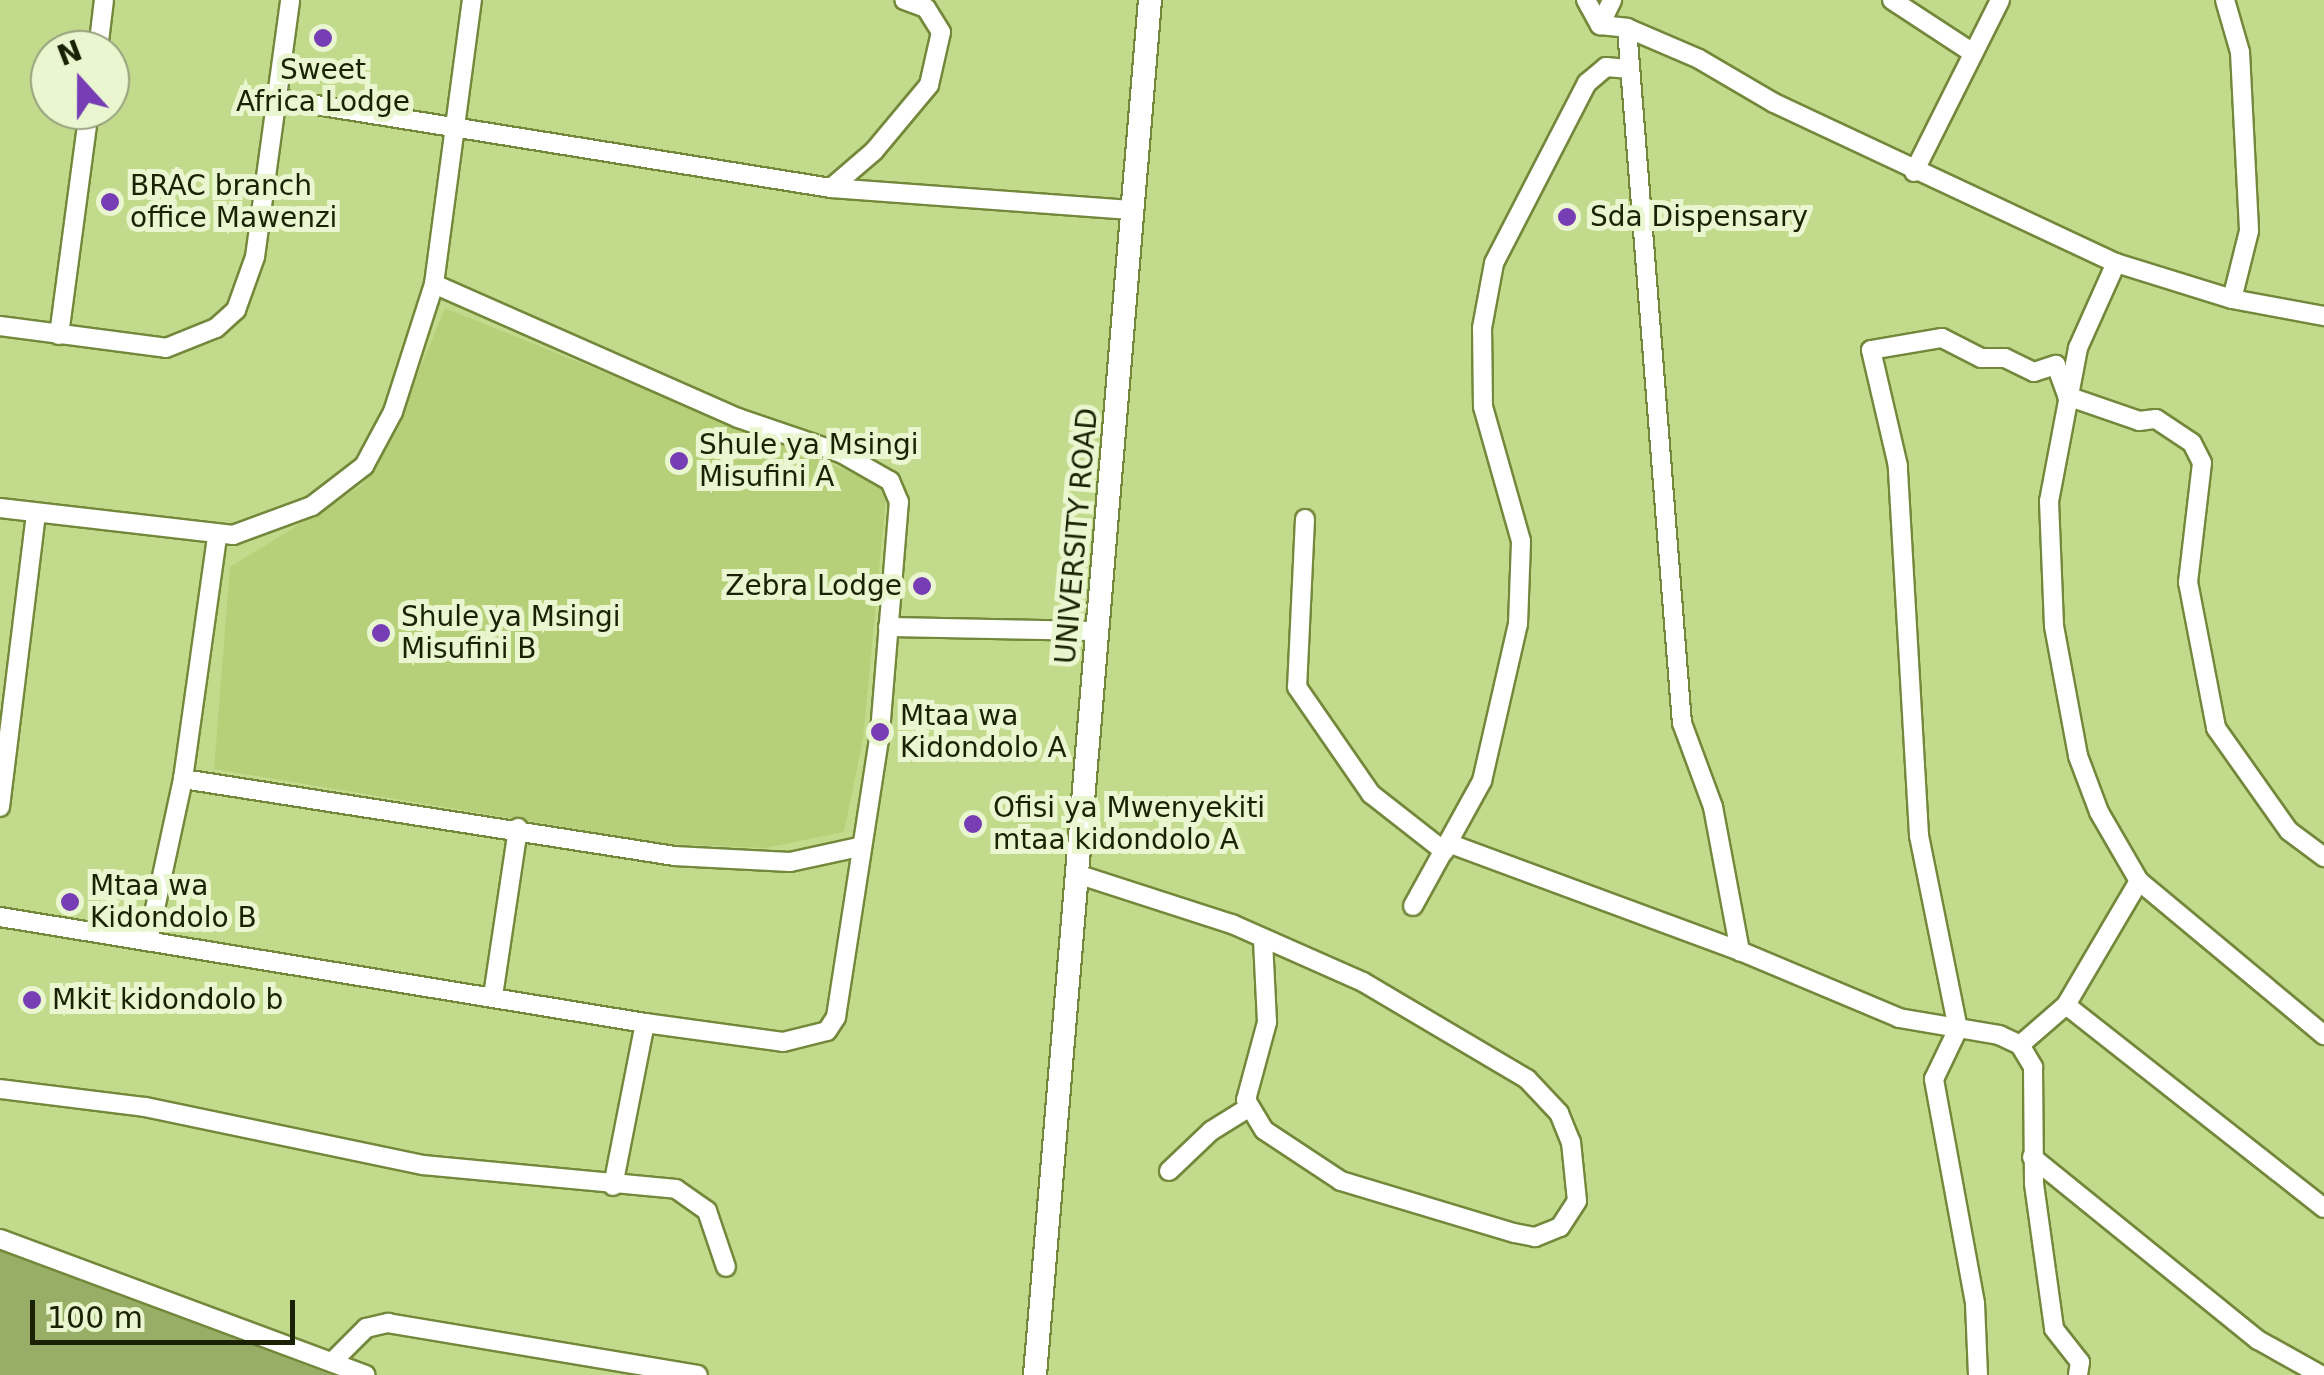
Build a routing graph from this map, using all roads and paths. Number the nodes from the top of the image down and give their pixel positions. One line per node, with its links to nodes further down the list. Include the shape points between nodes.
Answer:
1 (104, 0): 13 (street)
2 (290, 0): 16 (street)
3 (472, 0): 17 (street)
4 (904, 0): 20 (street, via 926,8 942,32 929,85 874,150)
5 (1150, 0): 21 (main road, UNIVERSITY ROAD)
6 (1586, 0): 11 (street)
7 (1612, 0): 11 (street)
8 (1892, 0): 14 (street)
9 (2000, 0): 14 (street)
10 (2225, 0): 24 (street, via 2240,52 2249,231)
11 (1600, 24): 12 (street)
12 (1627, 28): 15 (street); 19 (street)
13 (100, 30)
14 (1973, 52): 19 (street)
15 (1630, 68): 38 (street, via 1614,64 1591,77 1494,262 1482,328 1484,407 1520,540 1521,598 1482,781); 47 (street, via 1682,723 1713,807)
16 (279, 99): 17 (street); 27 (street, via 255,258 236,310 216,328 166,348)
17 (455, 126): 20 (street); 23 (street)
18 (87, 130): 27 (street)
19 (1914, 172): 22 (street)
20 (830, 188): 21 (street)
21 (1134, 210): 34 (main road, UNIVERSITY ROAD)
22 (2116, 263): 24 (street); 28 (street, via 2078,348)
23 (434, 284): 32 (street, via 393,412 364,466 312,506); 33 (street, via 720,410 841,453 890,481 899,502)
24 (2232, 299): 25 (street)
25 (2324, 316)
26 (0, 326): 27 (street)
27 (59, 334)
28 (2068, 396): 40 (street, via 2139,421 2156,420 2198,450 2188,582 2216,728 2288,831); 42 (street, via 2049,501 2063,697 2091,795); 51 (street, via 2056,365 2034,372 1942,338 1871,350 1898,466 1919,835)
29 (0, 508): 30 (street)
30 (36, 514): 32 (street); 36 (street)
31 (1305, 519): 38 (street, via 1297,687 1371,794)
32 (217, 536): 35 (street)
33 (888, 627): 34 (street); 39 (street, via 880,732)
34 (1096, 631): 41 (main road, UNIVERSITY ROAD)
35 (183, 779): 37 (street); 46 (street)
36 (0, 807)
37 (518, 828): 39 (street, via 729,861 790,862); 48 (street)
38 (1446, 847): 43 (street); 47 (street)
39 (859, 848): 50 (street, via 851,933 836,1016 827,1031 783,1042)
40 (2324, 857)
41 (1080, 875): 45 (street); 65 (main road, UNIVERSITY ROAD)
42 (2139, 880): 49 (street); 52 (street)
43 (1413, 906)
44 (0, 917): 46 (street)
45 (1263, 939): 55 (street, via 1270,996); 55 (street, via 1427,1016 1527,1079 1565,1125 1578,1201 1549,1234 1479,1225 1323,1173 1282,1147)
46 (148, 941): 48 (street)
47 (1740, 951): 51 (street, via 1828,993 1899,1018)
48 (493, 996): 50 (street)
49 (2066, 1006): 53 (street); 59 (street)
50 (645, 1023): 58 (street)
51 (1958, 1029): 53 (street); 66 (street, via 1934,1079 1975,1302)
52 (2324, 1035)
53 (2020, 1045): 56 (street, via 2033,1067)
54 (0, 1089): 58 (street, via 145,1107 424,1166)
55 (1248, 1108): 57 (street, via 1210,1131)
56 (2032, 1157): 67 (street, via 2054,1330 2080,1362); 68 (street, via 2258,1340)
57 (1169, 1171)
58 (613, 1186): 61 (street, via 676,1189 697,1198)
59 (2324, 1208)
60 (0, 1239): 62 (street, via 176,1309)
61 (726, 1267)
62 (333, 1361): 63 (street); 64 (street, via 366,1328 388,1323)
63 (365, 1375)
64 (698, 1375)
65 (1035, 1375)
66 (1978, 1375)
67 (2078, 1375)
68 (2322, 1375)

